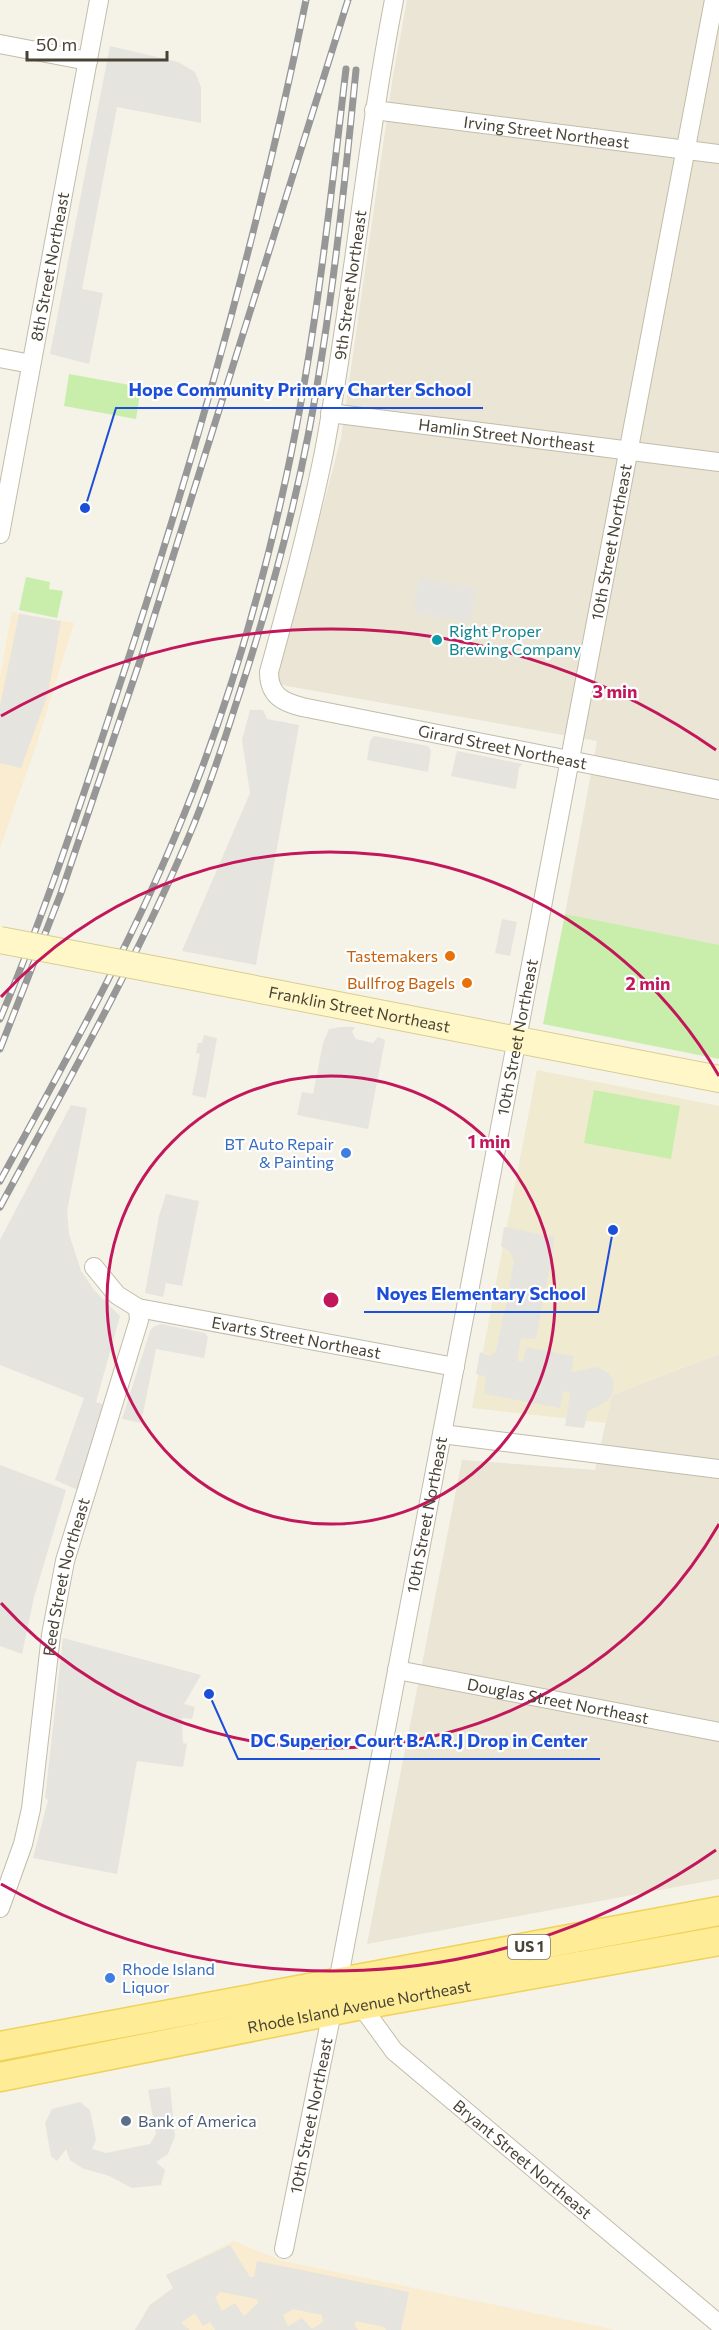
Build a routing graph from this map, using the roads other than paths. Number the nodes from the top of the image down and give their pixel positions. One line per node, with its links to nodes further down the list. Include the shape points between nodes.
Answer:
1 (99, 0): 5 (street, 8th Street Northeast)
2 (394, 0): 6 (street, 9th Street Northeast)
3 (714, 0): 7 (street, 10th Street Northeast)
4 (0, 44): 5 (street)
5 (88, 61): 10 (street, 8th Street Northeast)
6 (374, 110): 7 (street, Irving Street Northeast); 11 (street, 9th Street Northeast)
7 (686, 149): 8 (street, Irving Street Northeast); 12 (street, 10th Street Northeast)
8 (719, 154)
9 (0, 358): 10 (street)
10 (31, 364): 14 (street, 8th Street Northeast)
11 (330, 413): 12 (street, Hamlin Street Northeast); 15 (street, 9th Street Northeast, via 305,537 269,672 272,690)
12 (628, 450): 13 (street, Hamlin Street Northeast); 16 (street, 10th Street Northeast)
13 (719, 462)
14 (0, 534)
15 (286, 703): 16 (street, Girard Street Northeast)
16 (570, 760): 17 (street, Girard Street Northeast); 19 (street, 10th Street Northeast)
17 (719, 790)
18 (0, 940): 19 (street, Franklin Street Northeast, bridge)
19 (517, 1040): 20 (street, Franklin Street Northeast); 23 (street, 10th Street Northeast)
20 (719, 1079)
21 (94, 1268): 22 (street, via 117,1295)
22 (138, 1308): 23 (street, Evarts Street Northeast); 28 (street, Reed Street Northeast, via 139,1320 61,1579 33,1800 28,1826)
23 (455, 1367): 24 (street, 10th Street Northeast)
24 (442, 1434): 25 (street); 26 (street, 10th Street Northeast)
25 (719, 1469)
26 (397, 1670): 27 (street, Douglas Street Northeast); 32 (street, 10th Street Northeast)
27 (719, 1732)
28 (7, 1864): 29 (street, Reed Street Northeast)
29 (0, 1908)
30 (719, 1911): 32 (main road, Rhode Island Avenue Northeast / US 1)
31 (719, 1941): 33 (main road, Rhode Island Avenue Northeast / US 1)
32 (338, 1982): 33 (street, Bryant Street Northeast); 34 (street, 10th Street Northeast); 35 (main road, Rhode Island Avenue Northeast / US 1)
33 (362, 2005): 34 (main road, Rhode Island Avenue Northeast / US 1); 38 (street, Bryant Street Northeast, via 394,2051)
34 (332, 2012): 36 (main road, Rhode Island Avenue Northeast / US 1); 37 (street, 10th Street Northeast)
35 (0, 2046)
36 (0, 2077)
37 (284, 2249)
38 (719, 2324)

